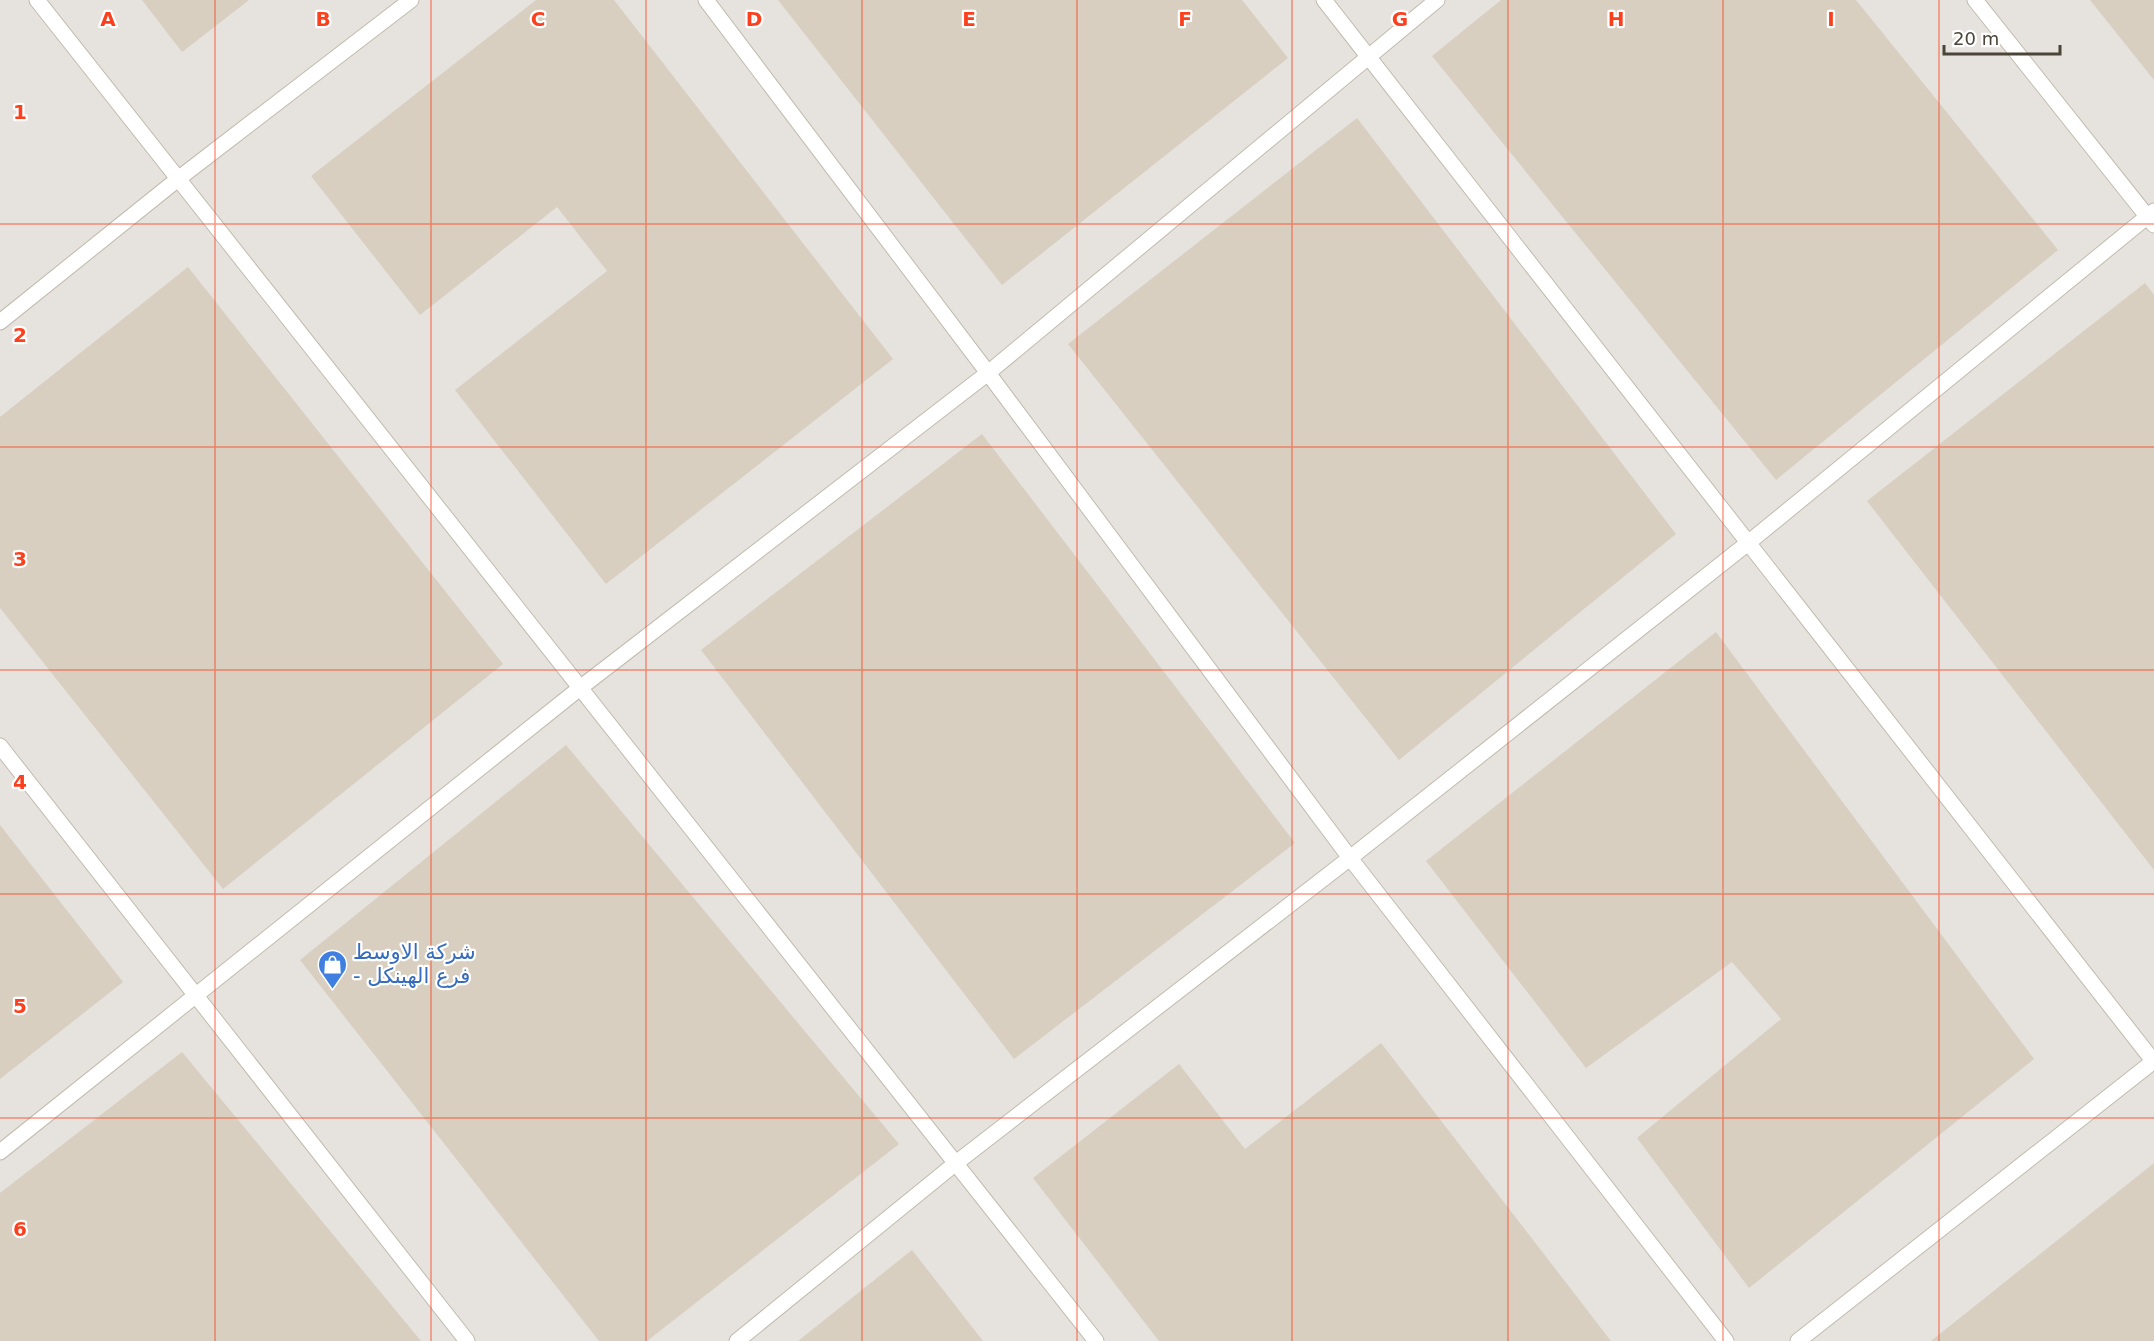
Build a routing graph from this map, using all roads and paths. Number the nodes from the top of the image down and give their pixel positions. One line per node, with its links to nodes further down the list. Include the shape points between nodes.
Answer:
1 (37, 0): 8 (lane)
2 (411, 0): 8 (lane)
3 (706, 0): 11 (lane)
4 (1324, 0): 7 (lane)
5 (1437, 0): 7 (lane)
6 (1976, 0): 9 (lane)
7 (1367, 56): 11 (lane); 12 (lane)
8 (178, 179): 10 (lane); 13 (lane)
9 (2152, 217): 12 (lane)
10 (0, 322)
11 (988, 373): 13 (lane); 15 (lane)
12 (1748, 543): 15 (lane); 17 (lane)
13 (580, 688): 16 (lane); 19 (lane)
14 (0, 746): 16 (lane)
15 (1350, 858): 19 (lane); 23 (lane)
16 (196, 996): 18 (lane); 20 (lane)
17 (2154, 1062): 24 (lane)
18 (0, 1152)
19 (956, 1163): 21 (lane); 22 (lane)
20 (467, 1341)
21 (737, 1341)
22 (1096, 1341)
23 (1726, 1341)
24 (1798, 1341)

